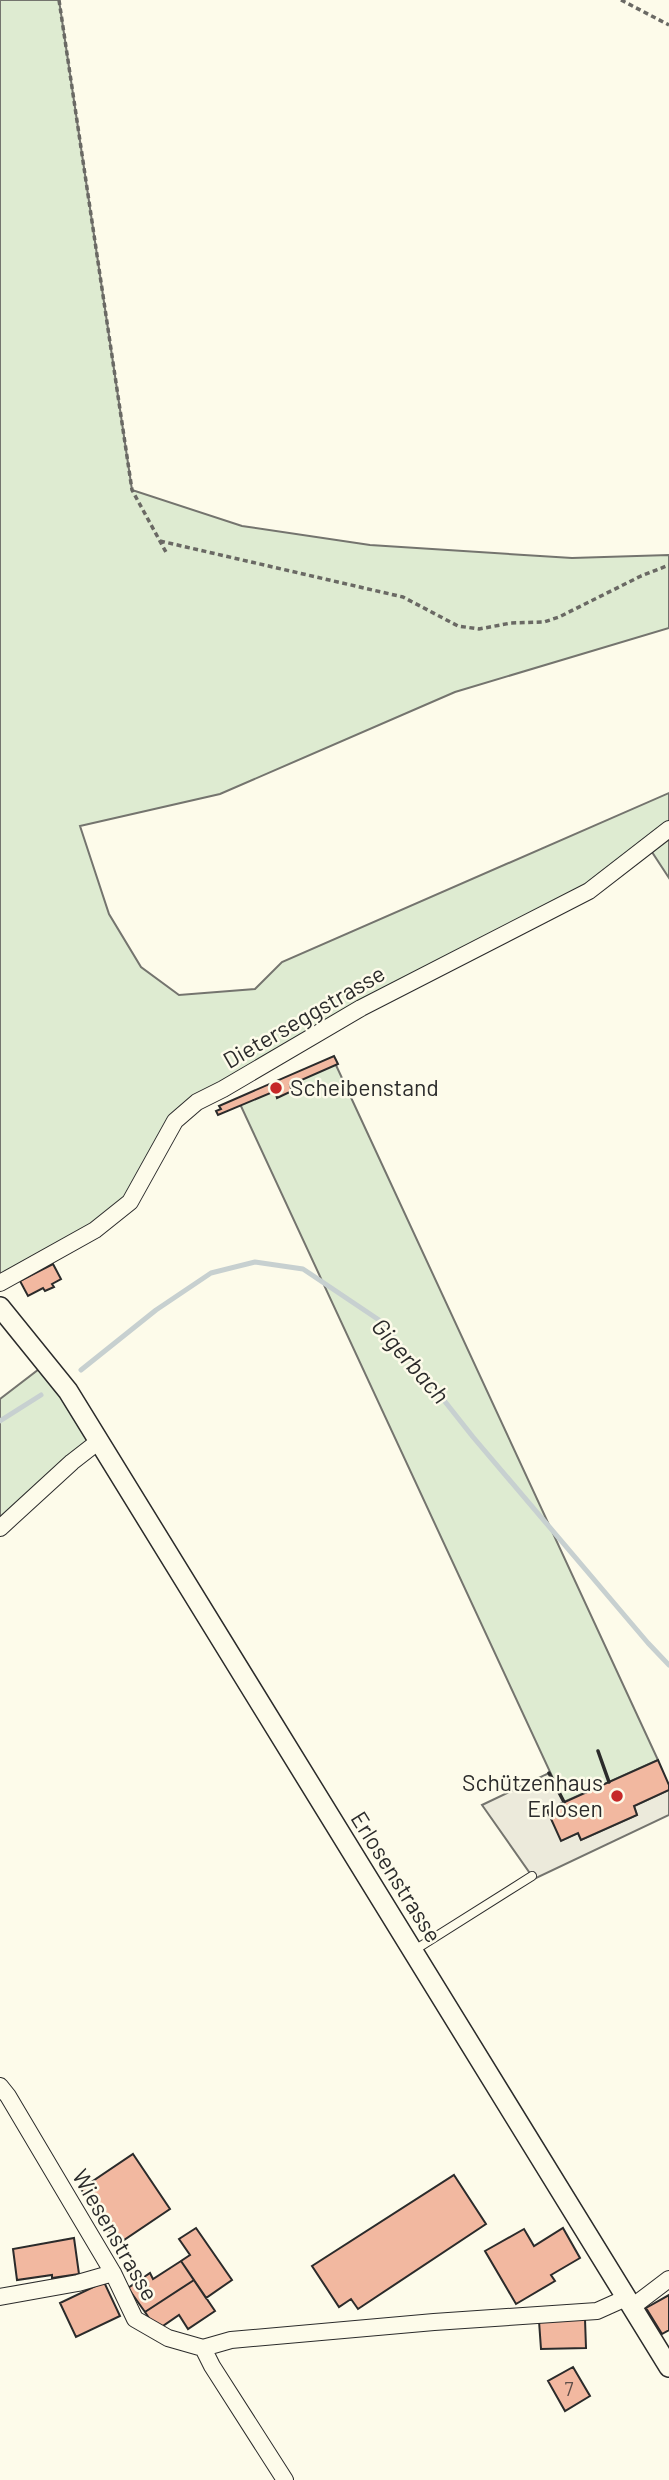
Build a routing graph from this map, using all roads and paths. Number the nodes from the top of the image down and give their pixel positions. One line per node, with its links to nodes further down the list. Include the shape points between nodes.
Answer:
1 (59, 0): 4 (path, via 132,490)
2 (621, 0): 3 (path)
3 (669, 25)
4 (160, 541): 5 (path); 6 (path, via 403,597 458,626 479,629 559,617)
5 (167, 554)
6 (669, 565)
7 (669, 829): 8 (street, Dieterseggstrasse, via 589,891 361,1008 197,1102 175,1121 130,1202 95,1230)
8 (0, 1283)
9 (0, 1307): 10 (street, Erlosenstrasse, via 54,1372)
10 (99, 1441): 11 (street); 13 (street, Erlosenstrasse)
11 (0, 1528)
12 (532, 1876): 13 (lane)
13 (413, 1951): 18 (street, Erlosenstrasse)
14 (0, 2086): 15 (street, Wiesenstrasse)
15 (113, 2273): 17 (street); 19 (street, Wiesenstrasse, via 135,2319 167,2338)
16 (669, 2279): 18 (street)
17 (0, 2297)
18 (629, 2302): 19 (street, via 597,2311 231,2340); 20 (street, Erlosenstrasse)
19 (203, 2348): 21 (street)
20 (669, 2367)
21 (285, 2480)

